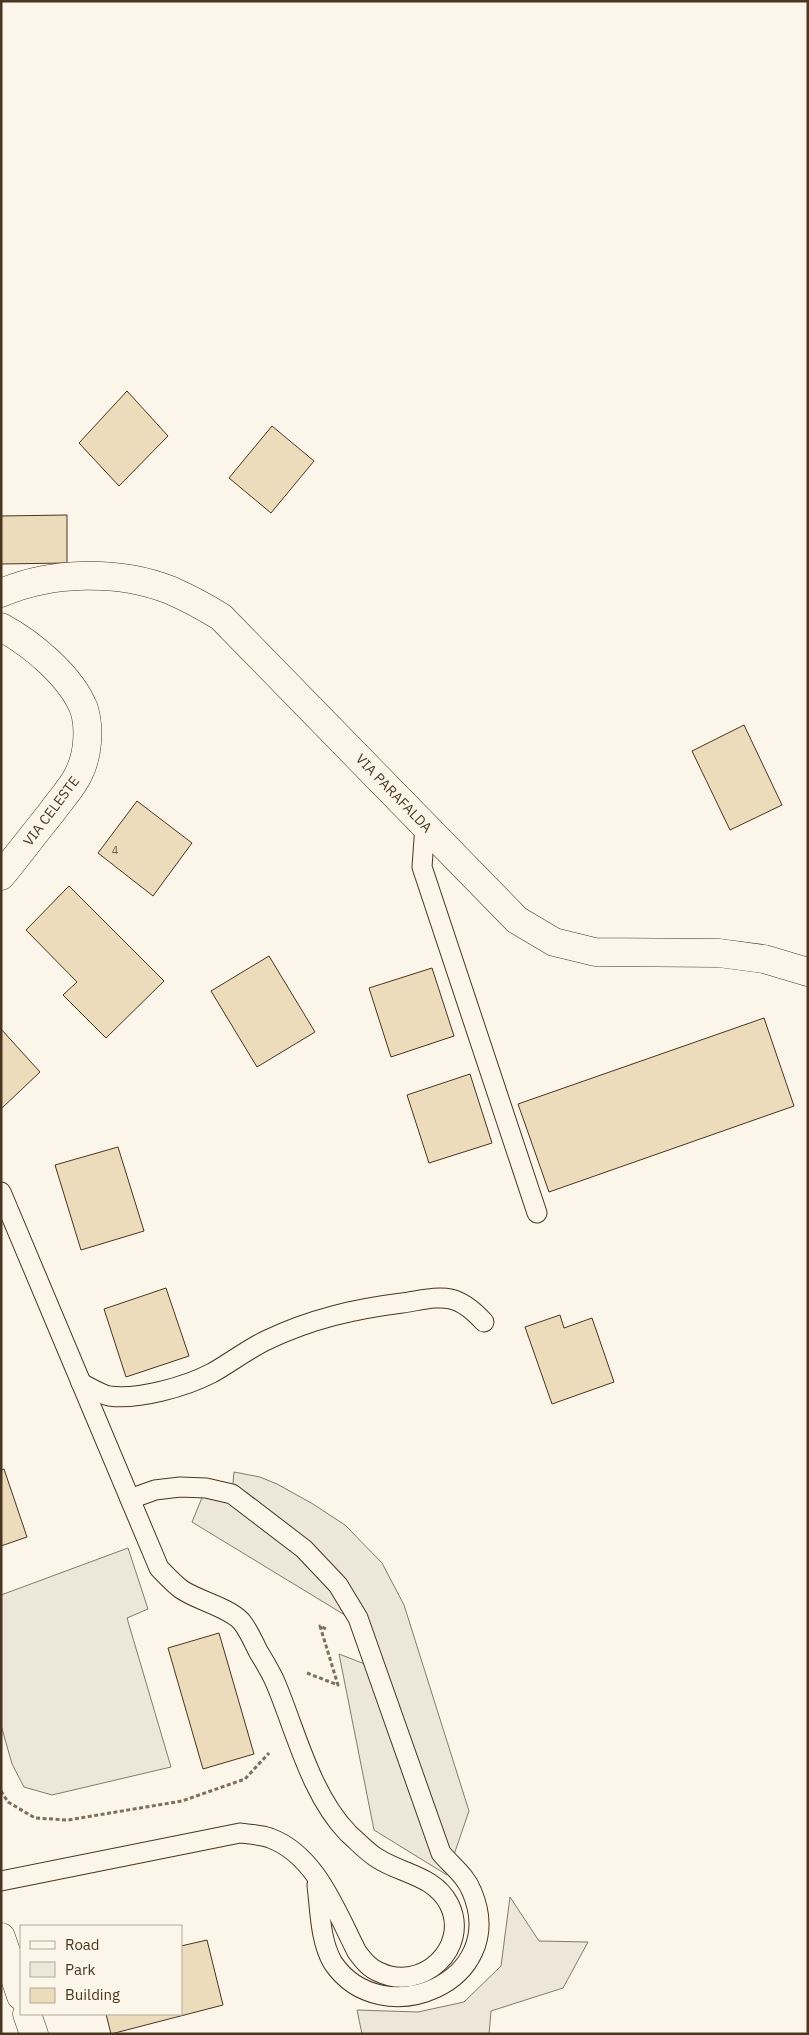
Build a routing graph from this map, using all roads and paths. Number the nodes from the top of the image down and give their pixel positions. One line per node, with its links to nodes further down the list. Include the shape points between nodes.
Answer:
1 (1, 593): 3 (street, VIA PARAFALDA, via 64,577 102,577 137,581 193,600 221,617 242,637)
2 (1, 627): 4 (street, VIA CELESTE, via 32,647 73,690 84,709 87,728 86,752 80,772)
3 (425, 825): 5 (street, VIA PARAFALDA, via 517,920 554,942 595,952 719,954 764,959); 7 (lane, via 422,867)
4 (1, 876)
5 (808, 972)
6 (1, 1192): 9 (lane)
7 (536, 1214)
8 (484, 1322): 9 (lane, via 470,1307 446,1296 358,1309 312,1322 266,1341 210,1374 179,1386 141,1395 108,1396)
9 (81, 1384): 10 (lane)
10 (130, 1499): 11 (lane, via 155,1490 180,1487 232,1494 304,1549 338,1585 358,1618); 12 (lane, via 159,1568 181,1590 240,1620)
11 (370, 1652): 12 (path, via 320,1626 338,1685 291,1667); 15 (lane, via 441,1853 463,1876 472,1892 478,1912 478,1933 467,1965 459,1977 429,1997 409,2002 368,1996 354,1987 333,1964 327,1950)
12 (271, 1673): 13 (lane)
13 (287, 1714): 14 (path, via 272,1750 245,1779 182,1801 68,1820 35,1818 8,1802); 15 (lane, via 324,1800 347,1832 377,1858 432,1884 450,1905 454,1934 441,1961 418,1976 391,1977 378,1972 357,1952)
14 (1, 1791)
15 (315, 1874): 16 (lane, via 294,1850 269,1838 240,1833)
16 (1, 1881)
17 (1, 1937): 18 (street)
18 (20, 1993)
19 (27, 2015): 20 (street)
20 (34, 2034)

